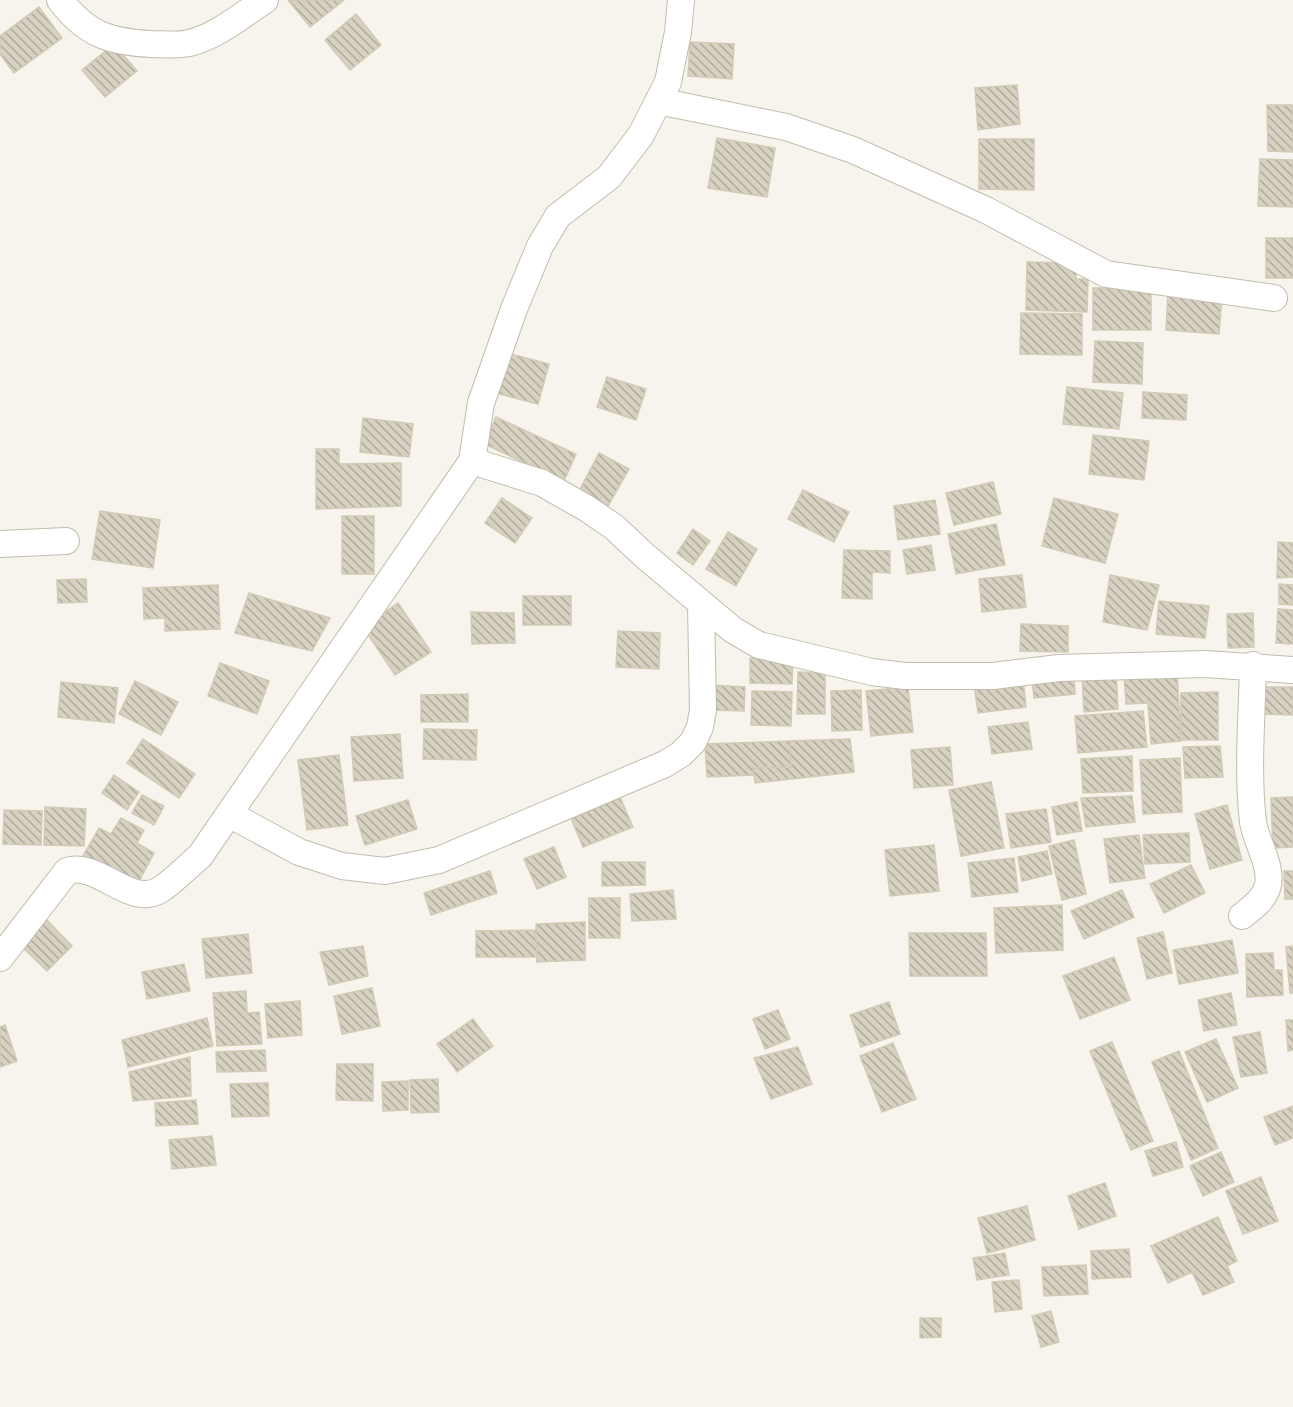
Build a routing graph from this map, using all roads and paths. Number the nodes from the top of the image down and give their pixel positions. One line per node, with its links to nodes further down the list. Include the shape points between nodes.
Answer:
1 (60, 0): 2 (street, via 91,31 111,39 165,45 189,43 211,35)
2 (265, 0)
3 (681, 0): 4 (street, via 668,82)
4 (658, 101): 5 (street, via 786,127 853,150 986,210 1106,273); 6 (street, via 641,135 609,177 558,216 540,246 513,309 481,403)
5 (1274, 298)
6 (472, 461): 9 (street, via 542,483 585,508 614,527); 12 (street)
7 (66, 541): 8 (street)
8 (0, 544)
9 (701, 604): 10 (street, via 759,645 905,676 993,676 1082,667); 12 (street, via 700,727 681,754 624,783 439,860 385,871 342,866 299,852)
10 (1253, 665): 11 (street); 13 (street, via 1252,807 1268,884 1263,896)
11 (1293, 670)
12 (229, 814): 14 (street, via 200,856 159,890 131,891 83,870 67,871)
13 (1242, 916)
14 (0, 958)

